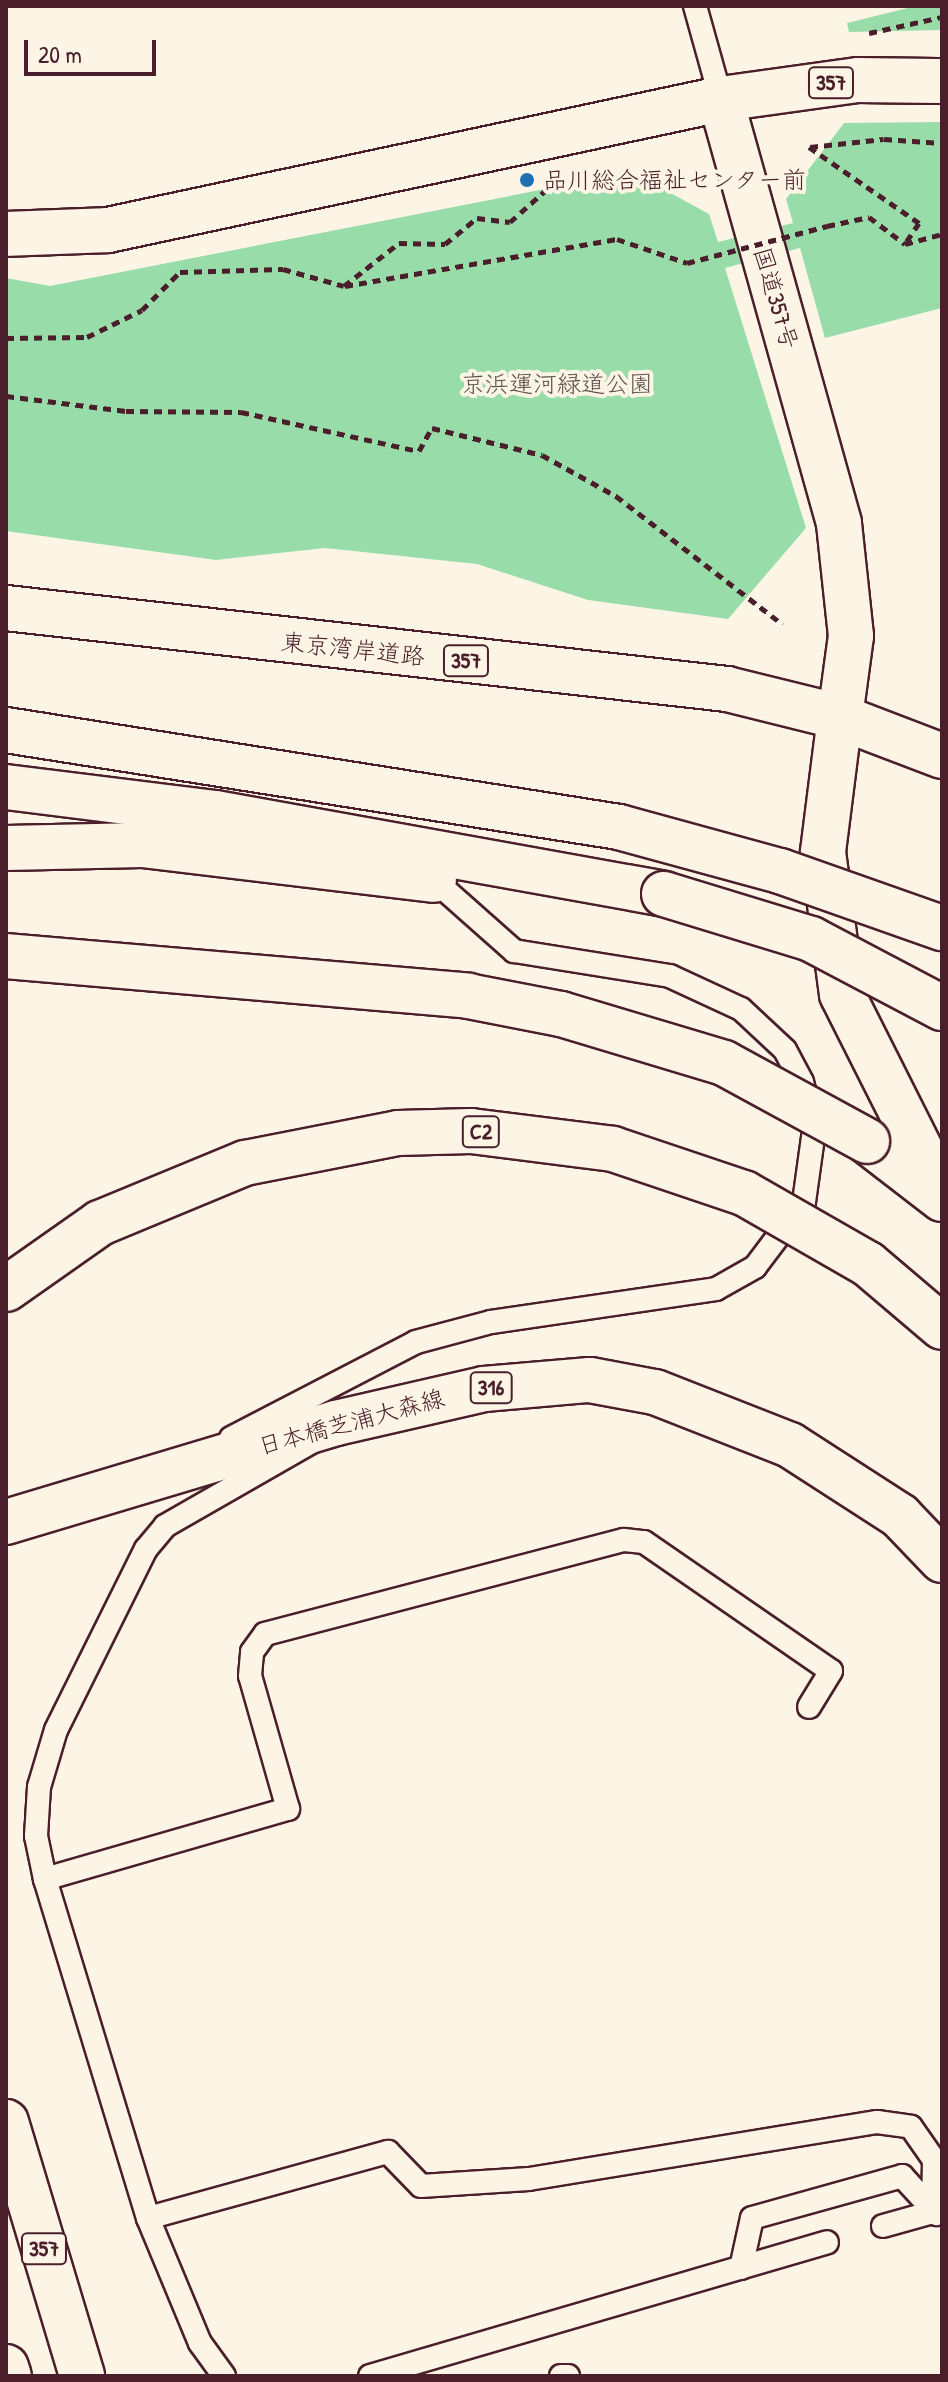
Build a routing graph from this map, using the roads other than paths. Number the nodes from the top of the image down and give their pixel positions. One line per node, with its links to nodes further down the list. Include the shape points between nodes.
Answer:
1 (695, 6): 3 (lane)
2 (942, 81): 3 (main road, 357, via 858,80)
3 (721, 99): 4 (main road, via 135,225); 8 (main road, 国道357号, via 839,523 851,636)
4 (6, 234)
5 (6, 608): 7 (main road, 東京湾岸道路 / 357)
6 (6, 617): 7 (main road)
7 (89, 621): 8 (main road, 東京湾岸道路 / 357, via 727,689)
8 (840, 717): 10 (main road); 18 (main road, 国道357号, via 823,852 842,994)
9 (6, 730): 15 (main road, bridge, via 619,827 780,871)
10 (942, 756)
11 (6, 787): 14 (main road, via 215,813)
12 (6, 848): 13 (main road, via 142,845)
13 (434, 880): 14 (main road); 22 (lane, bridge, via 514,951 670,976 741,1009 785,1050 802,1082 813,1167 804,1202 755,1267 716,1289 491,1322 416,1342)
14 (664, 894): 17 (main road, bridge, via 811,939)
15 (942, 928)
16 (6, 956): 18 (main road, bridge, via 468,996 649,1036 801,1100)
17 (942, 1008)
18 (942, 1196)
19 (6, 1289): 20 (main road, C2, bridge, via 100,1223 245,1163 398,1133 471,1131 613,1149 744,1193 868,1264)
20 (942, 1327)
21 (336, 1423): 22 (main road, 日本橋芝浦大森線 / 316); 24 (main road, 日本橋芝浦大森線 / 316, via 534,1383 590,1380 655,1392 728,1416 846,1476); 26 (lane, via 284,1463 165,1526 146,1549 51,1744 37,1811)
22 (164, 1474): 23 (main road, 日本橋芝浦大森線 / 316)
23 (6, 1522)
24 (942, 1560)
25 (809, 1707): 26 (lane, via 831,1671 644,1542 624,1540 265,1634 252,1652 250,1676 288,1809)
26 (45, 1879): 29 (lane)
27 (6, 2122): 35 (main road, 357)
28 (937, 2214): 29 (lane, via 934,2160 911,2127 877,2122 529,2179 421,2186 388,2152); 30 (lane); 32 (lane, via 902,2176 752,2218)
29 (148, 2218): 36 (lane, via 200,2343)
30 (883, 2226)
31 (827, 2242): 32 (lane)
32 (741, 2268): 37 (lane)
33 (6, 2367): 34 (main road)
34 (9, 2376)
35 (82, 2376)
36 (224, 2376)
37 (370, 2376)
38 (561, 2376): 39 (lane)
39 (568, 2376)

